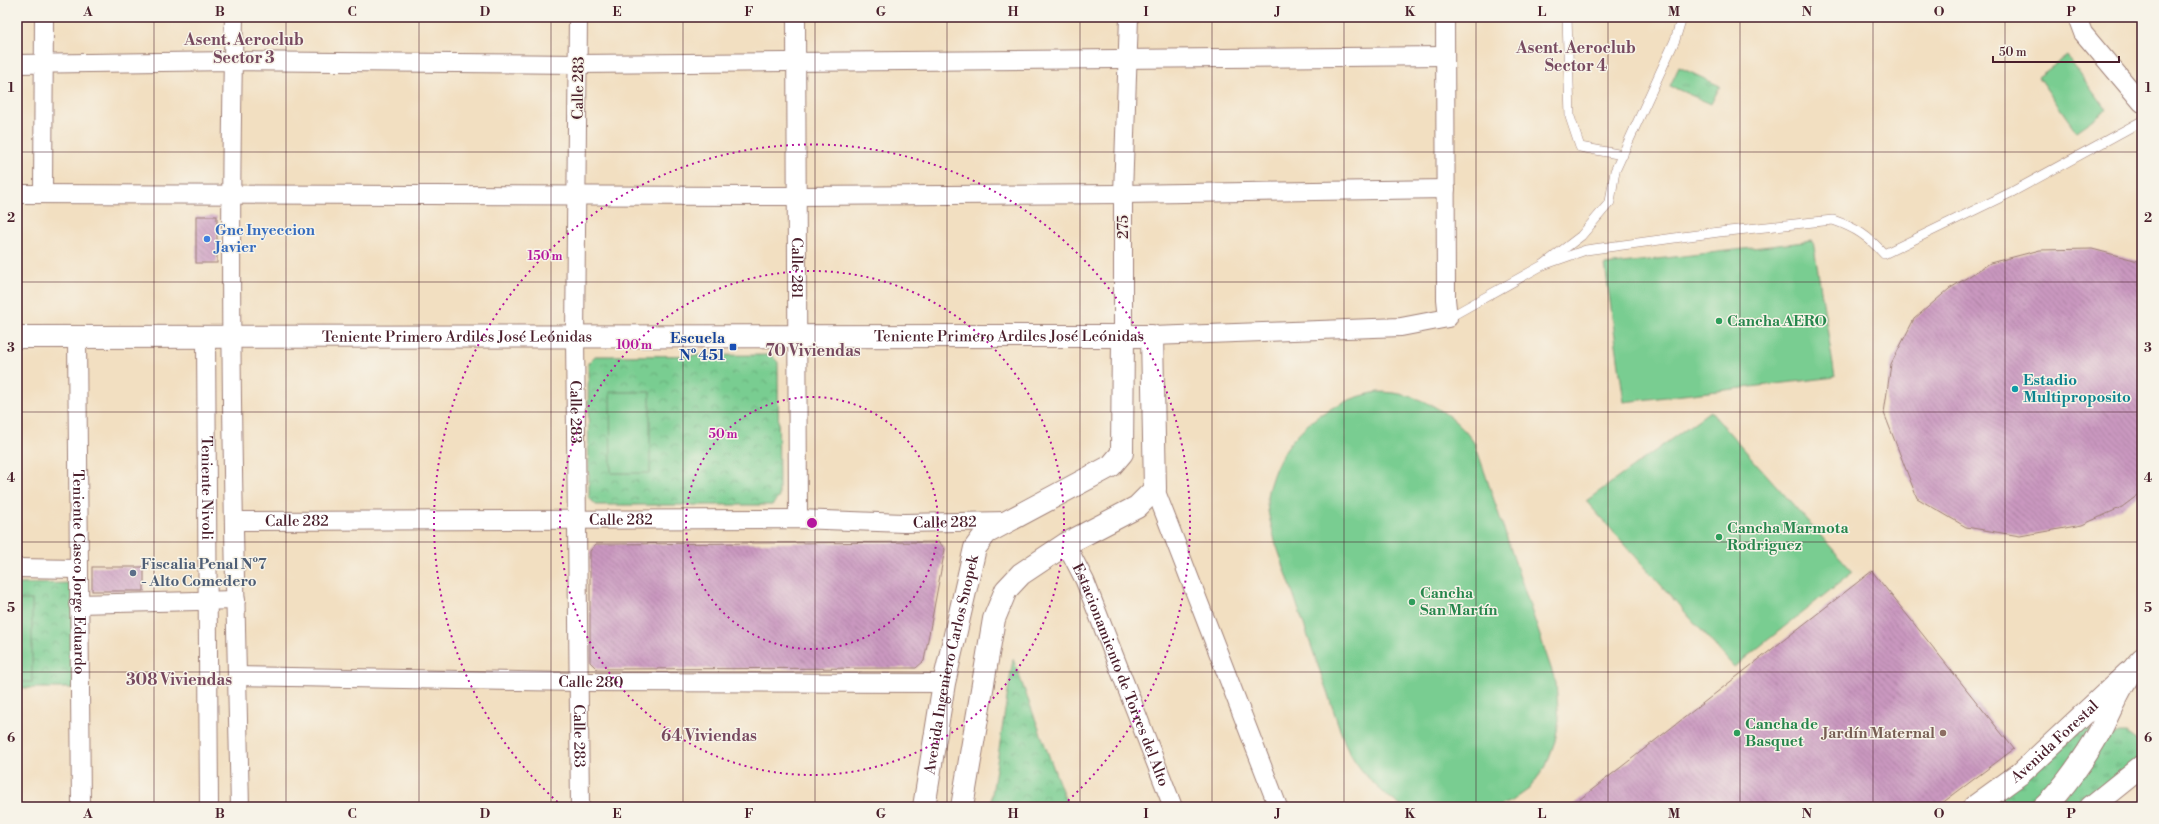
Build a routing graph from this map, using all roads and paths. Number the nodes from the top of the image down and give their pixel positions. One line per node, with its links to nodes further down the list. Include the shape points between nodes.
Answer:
1 (44, 17): 15 (street)
2 (234, 17): 12 (street, Teniente Nivoli)
3 (578, 17): 16 (street, Calle 283)
4 (796, 17): 13 (street, Calle 281)
5 (1129, 17): 11 (street, 275)
6 (1445, 17): 10 (street)
7 (1567, 17): 19 (lane, via 1570,117 1580,147)
8 (1682, 17): 19 (lane, via 1675,40)
9 (2077, 17): 17 (street, via 2083,33)
10 (1445, 56): 11 (street); 20 (street)
11 (1128, 58): 13 (street); 23 (street, 275)
12 (233, 61): 15 (street); 16 (street); 24 (street, Teniente Nivoli)
13 (795, 61): 16 (street); 26 (street, Calle 281)
14 (17, 64): 15 (street)
15 (44, 64): 21 (street)
16 (578, 64): 25 (street, Calle 283)
17 (2142, 103)
18 (2142, 121): 27 (lane, via 2012,192 1884,254 1868,236 1833,220 1586,250)
19 (1623, 155): 27 (lane, via 1615,171 1610,202 1580,236)
20 (1446, 189): 23 (street); 28 (street)
21 (44, 193): 22 (street); 24 (street)
22 (17, 194)
23 (1124, 194): 26 (street); 30 (street, 275)
24 (230, 196): 25 (street); 35 (street, Teniente Nivoli)
25 (576, 196): 26 (street); 36 (street, Calle 283)
26 (797, 196): 29 (street, Calle 281)
27 (1543, 265): 28 (lane)
28 (1448, 318): 31 (street, Teniente Primero Ardiles José Leónidas, via 1401,327)
29 (799, 336): 30 (street, Teniente Primero Ardiles José Leónidas); 36 (street, Teniente Primero Ardiles José Leónidas); 39 (street, Calle 281)
30 (1123, 336): 31 (street, Teniente Primero Ardiles José Leónidas); 37 (street, 275)
31 (1152, 336): 38 (street)
32 (17, 337): 33 (street, Teniente Primero Ardiles José Leónidas)
33 (77, 337): 34 (street, Teniente Primero Ardiles José Leónidas); 45 (street, Teniente Casco Jorge Eduardo)
34 (206, 337): 35 (street, Teniente Primero Ardiles José Leónidas); 46 (street, Teniente Nivoli)
35 (231, 337): 36 (street, Teniente Primero Ardiles José Leónidas); 41 (street, Teniente Nivoli)
36 (575, 338): 40 (street, Calle 283)
37 (1123, 437): 42 (street, Avenida Ingeniero Carlos Snopek, via 1122,453 1111,466)
38 (1155, 489): 43 (street, via 1137,507); 61 (street)
39 (798, 519): 40 (street, Calle 282); 42 (street, Calle 282, via 904,523)
40 (577, 520): 41 (street, Calle 282); 51 (street, Calle 283)
41 (234, 521): 47 (street, Teniente Nivoli)
42 (1008, 521): 52 (street, Avenida Ingeniero Carlos Snopek, via 986,533 975,548)
43 (1066, 544): 59 (street, via 1021,574 1006,590 994,619); 60 (street, Estacionamiento de Torres del Alto, via 1085,581)
44 (17, 568): 45 (street)
45 (78, 569): 48 (street, Teniente Casco Jorge Eduardo)
46 (208, 600): 47 (street); 48 (street); 55 (street, Teniente Nivoli)
47 (236, 600): 50 (street, Teniente Nivoli)
48 (78, 604): 54 (street, Teniente Casco Jorge Eduardo)
49 (2138, 670): 62 (street, Avenida Forestal, via 2021,773); 63 (street, Avenida Forestal, via 2094,741 2053,799)
50 (237, 676): 51 (street, Calle 280); 56 (street, Teniente Nivoli)
51 (579, 682): 52 (street, Calle 280); 57 (street, Calle 283)
52 (944, 683): 58 (street, Avenida Ingeniero Carlos Snopek)
53 (2142, 766): 64 (street)
54 (81, 807)
55 (209, 807)
56 (240, 807)
57 (580, 807)
58 (924, 807)
59 (962, 807)
60 (1173, 807)
61 (1278, 807)
62 (1974, 807)
63 (2044, 807)
64 (2091, 807)

